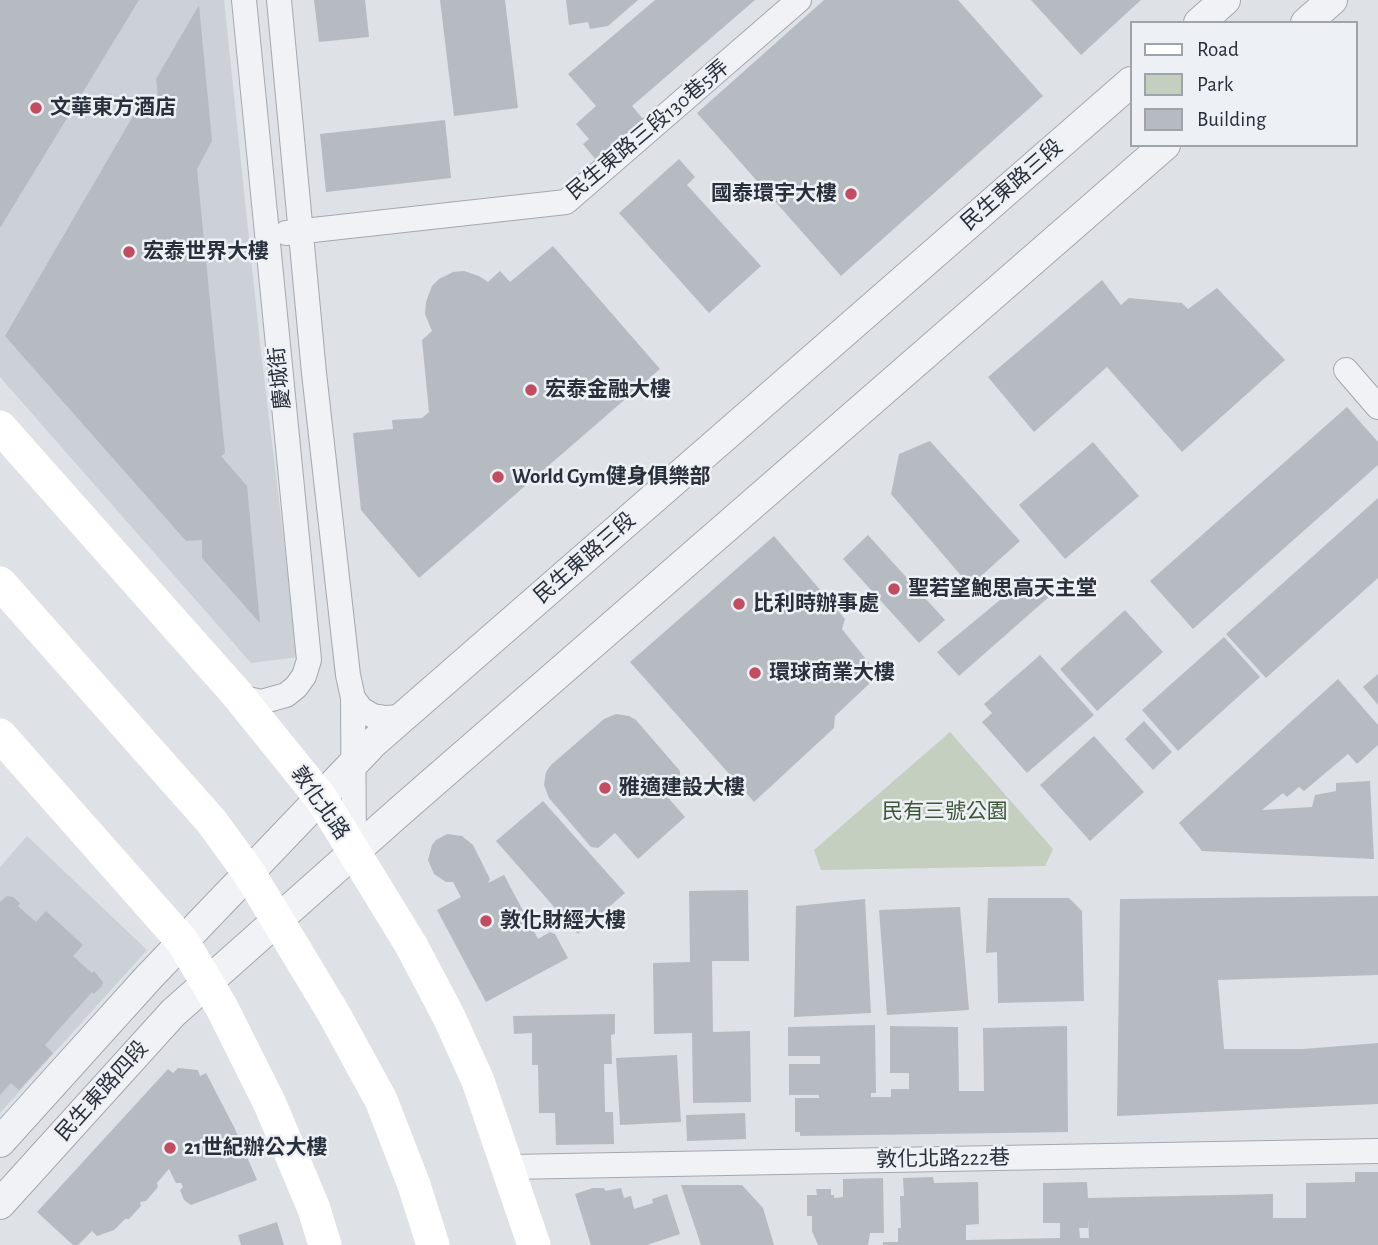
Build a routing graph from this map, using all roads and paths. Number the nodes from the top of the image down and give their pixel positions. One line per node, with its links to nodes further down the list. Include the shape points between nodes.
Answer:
1 (244, 0): 11 (street, 慶城街)
2 (279, 0): 10 (street, 慶城街)
3 (799, 0): 10 (street, 民生東路三段130巷5弄, via 566,202)
4 (1225, 0): 6 (street)
5 (1332, 0): 7 (street)
6 (1201, 21)
7 (1308, 21)
8 (1130, 83): 18 (street, 民生東路三段)
9 (1163, 147): 22 (street)
10 (302, 231): 11 (street, 民生東路三段130巷5弄); 17 (street, 慶城街)
11 (267, 235): 16 (street, 慶城街, via 309,660 304,676 286,695 261,702)
12 (1346, 370): 13 (street)
13 (1378, 407)
14 (0, 428): 16 (main road, 敦化北路)
15 (0, 583): 23 (main road, via 212,822)
16 (236, 694): 21 (main road, 敦化北路)
17 (353, 698): 18 (street, via 361,709 386,718 398,717); 20 (street, 慶城街)
18 (419, 702): 20 (street, 民生東路三段)
19 (0, 735): 25 (main road)
20 (354, 763): 21 (street, 民生東路三段); 22 (street, 慶城街)
21 (321, 798): 22 (main road, 敦化北路); 23 (street, 民生東路三段)
22 (354, 853): 24 (street); 29 (main road, 敦化北路, via 449,1017)
23 (249, 873): 24 (main road); 25 (street, 民生東路三段)
24 (279, 920): 26 (street); 32 (main road, via 381,1100)
25 (183, 942): 26 (main road); 27 (street, 民生東路四段)
26 (208, 982): 30 (street, 民生東路四段, via 173,1013); 31 (main road, via 270,1104)
27 (0, 1142)
28 (1378, 1151): 29 (street, 敦化北路222巷)
29 (509, 1167): 33 (main road, 敦化北路)
30 (0, 1204)
31 (325, 1245)
32 (433, 1245)
33 (534, 1245)

